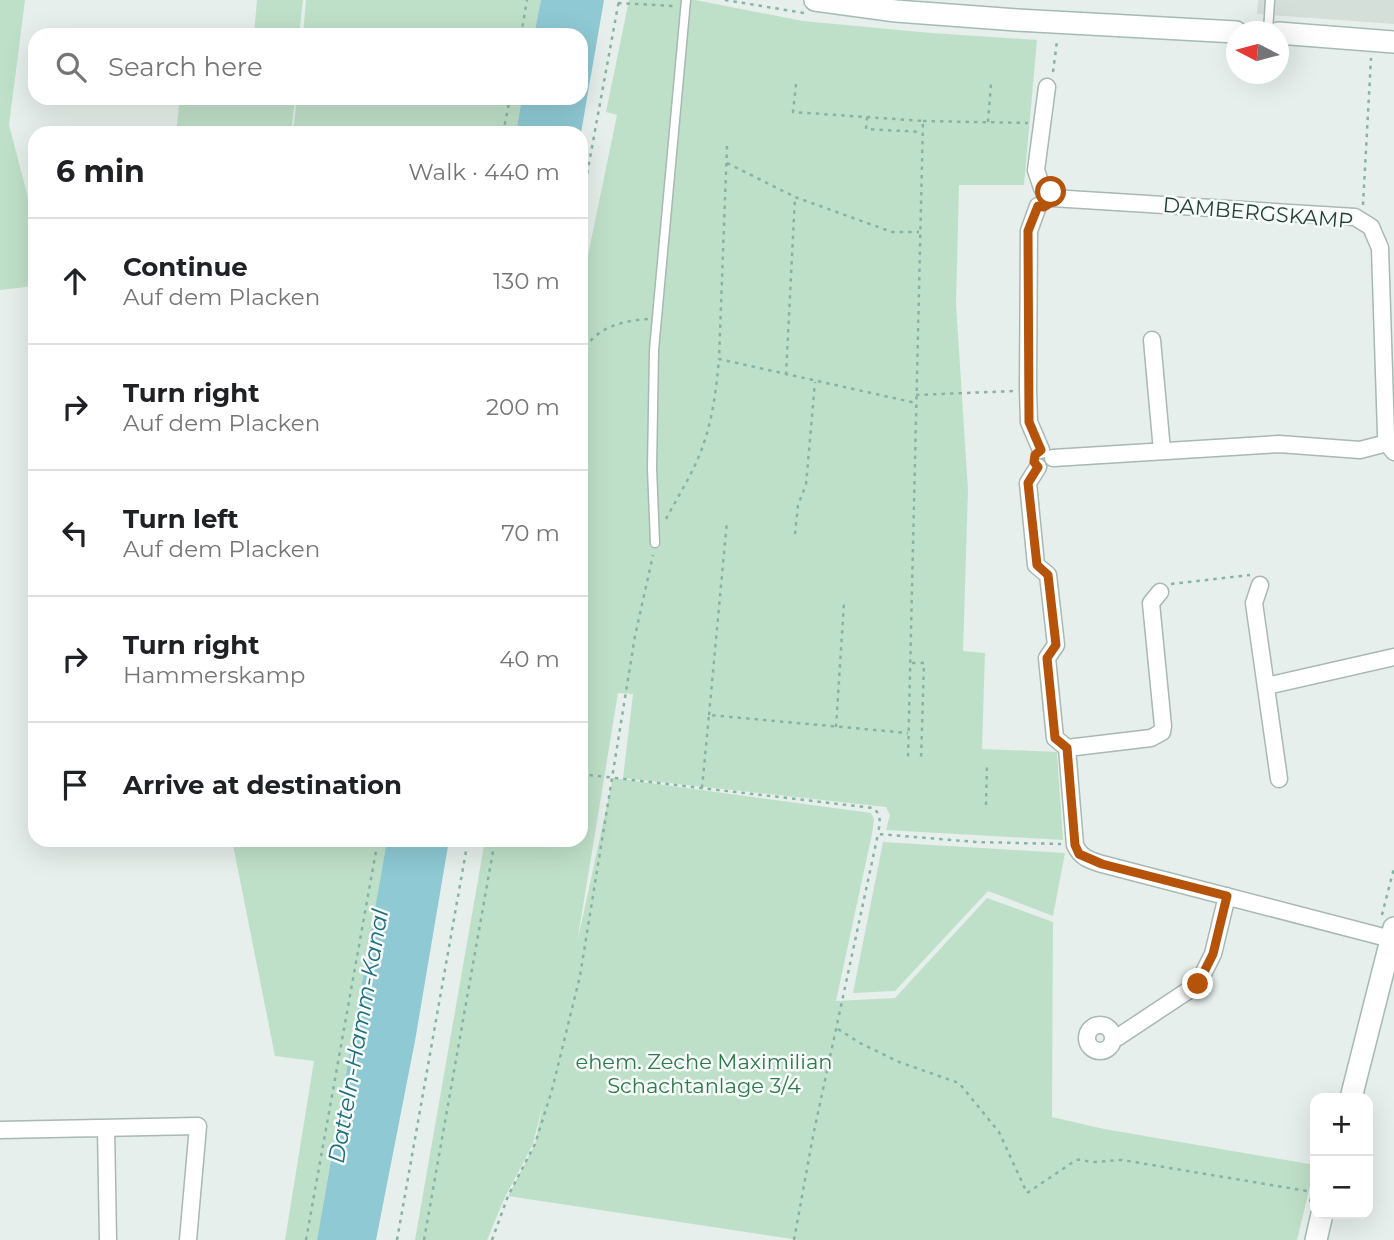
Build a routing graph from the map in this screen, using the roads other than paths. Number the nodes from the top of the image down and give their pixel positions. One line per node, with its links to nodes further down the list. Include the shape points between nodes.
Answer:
1 (686, 0): 14 (lane, via 654,350)
2 (816, 0): 5 (street, via 896,11)
3 (1270, 0): 4 (lane)
4 (1269, 21)
5 (1226, 31)
6 (1289, 34): 7 (street)
7 (1394, 42)
8 (1047, 87): 9 (street, via 1036,170)
9 (1044, 197): 11 (street, DAMBERGSKAMP, via 1347,216 1363,221 1371,227 1380,248); 13 (street, via 1028,231 1028,390 1029,422)
10 (1152, 340): 12 (street)
11 (1391, 448): 12 (street, via 1279,444)
12 (1162, 451): 13 (street)
13 (1047, 454): 19 (street, via 1048,468 1038,467 1028,483 1037,565 1048,575 1056,645 1047,658 1055,738)
14 (655, 543)
15 (1260, 585): 18 (street, via 1254,603)
16 (1160, 592): 19 (street, via 1151,603 1162,732 1151,738)
17 (1394, 657): 18 (street)
18 (1267, 685): 20 (street)
19 (1067, 748): 21 (street, via 1079,854)
20 (1279, 779)
21 (1227, 896): 22 (street); 23 (street, via 1213,954 1198,984)
22 (1392, 933): 24 (street)
23 (1113, 1036)
24 (1352, 1093)
25 (106, 1128): 26 (street); 28 (street); 29 (street, via 198,1126)
26 (0, 1130)
27 (1321, 1219): 30 (street)
28 (108, 1240)
29 (188, 1240)
30 (1316, 1240)

